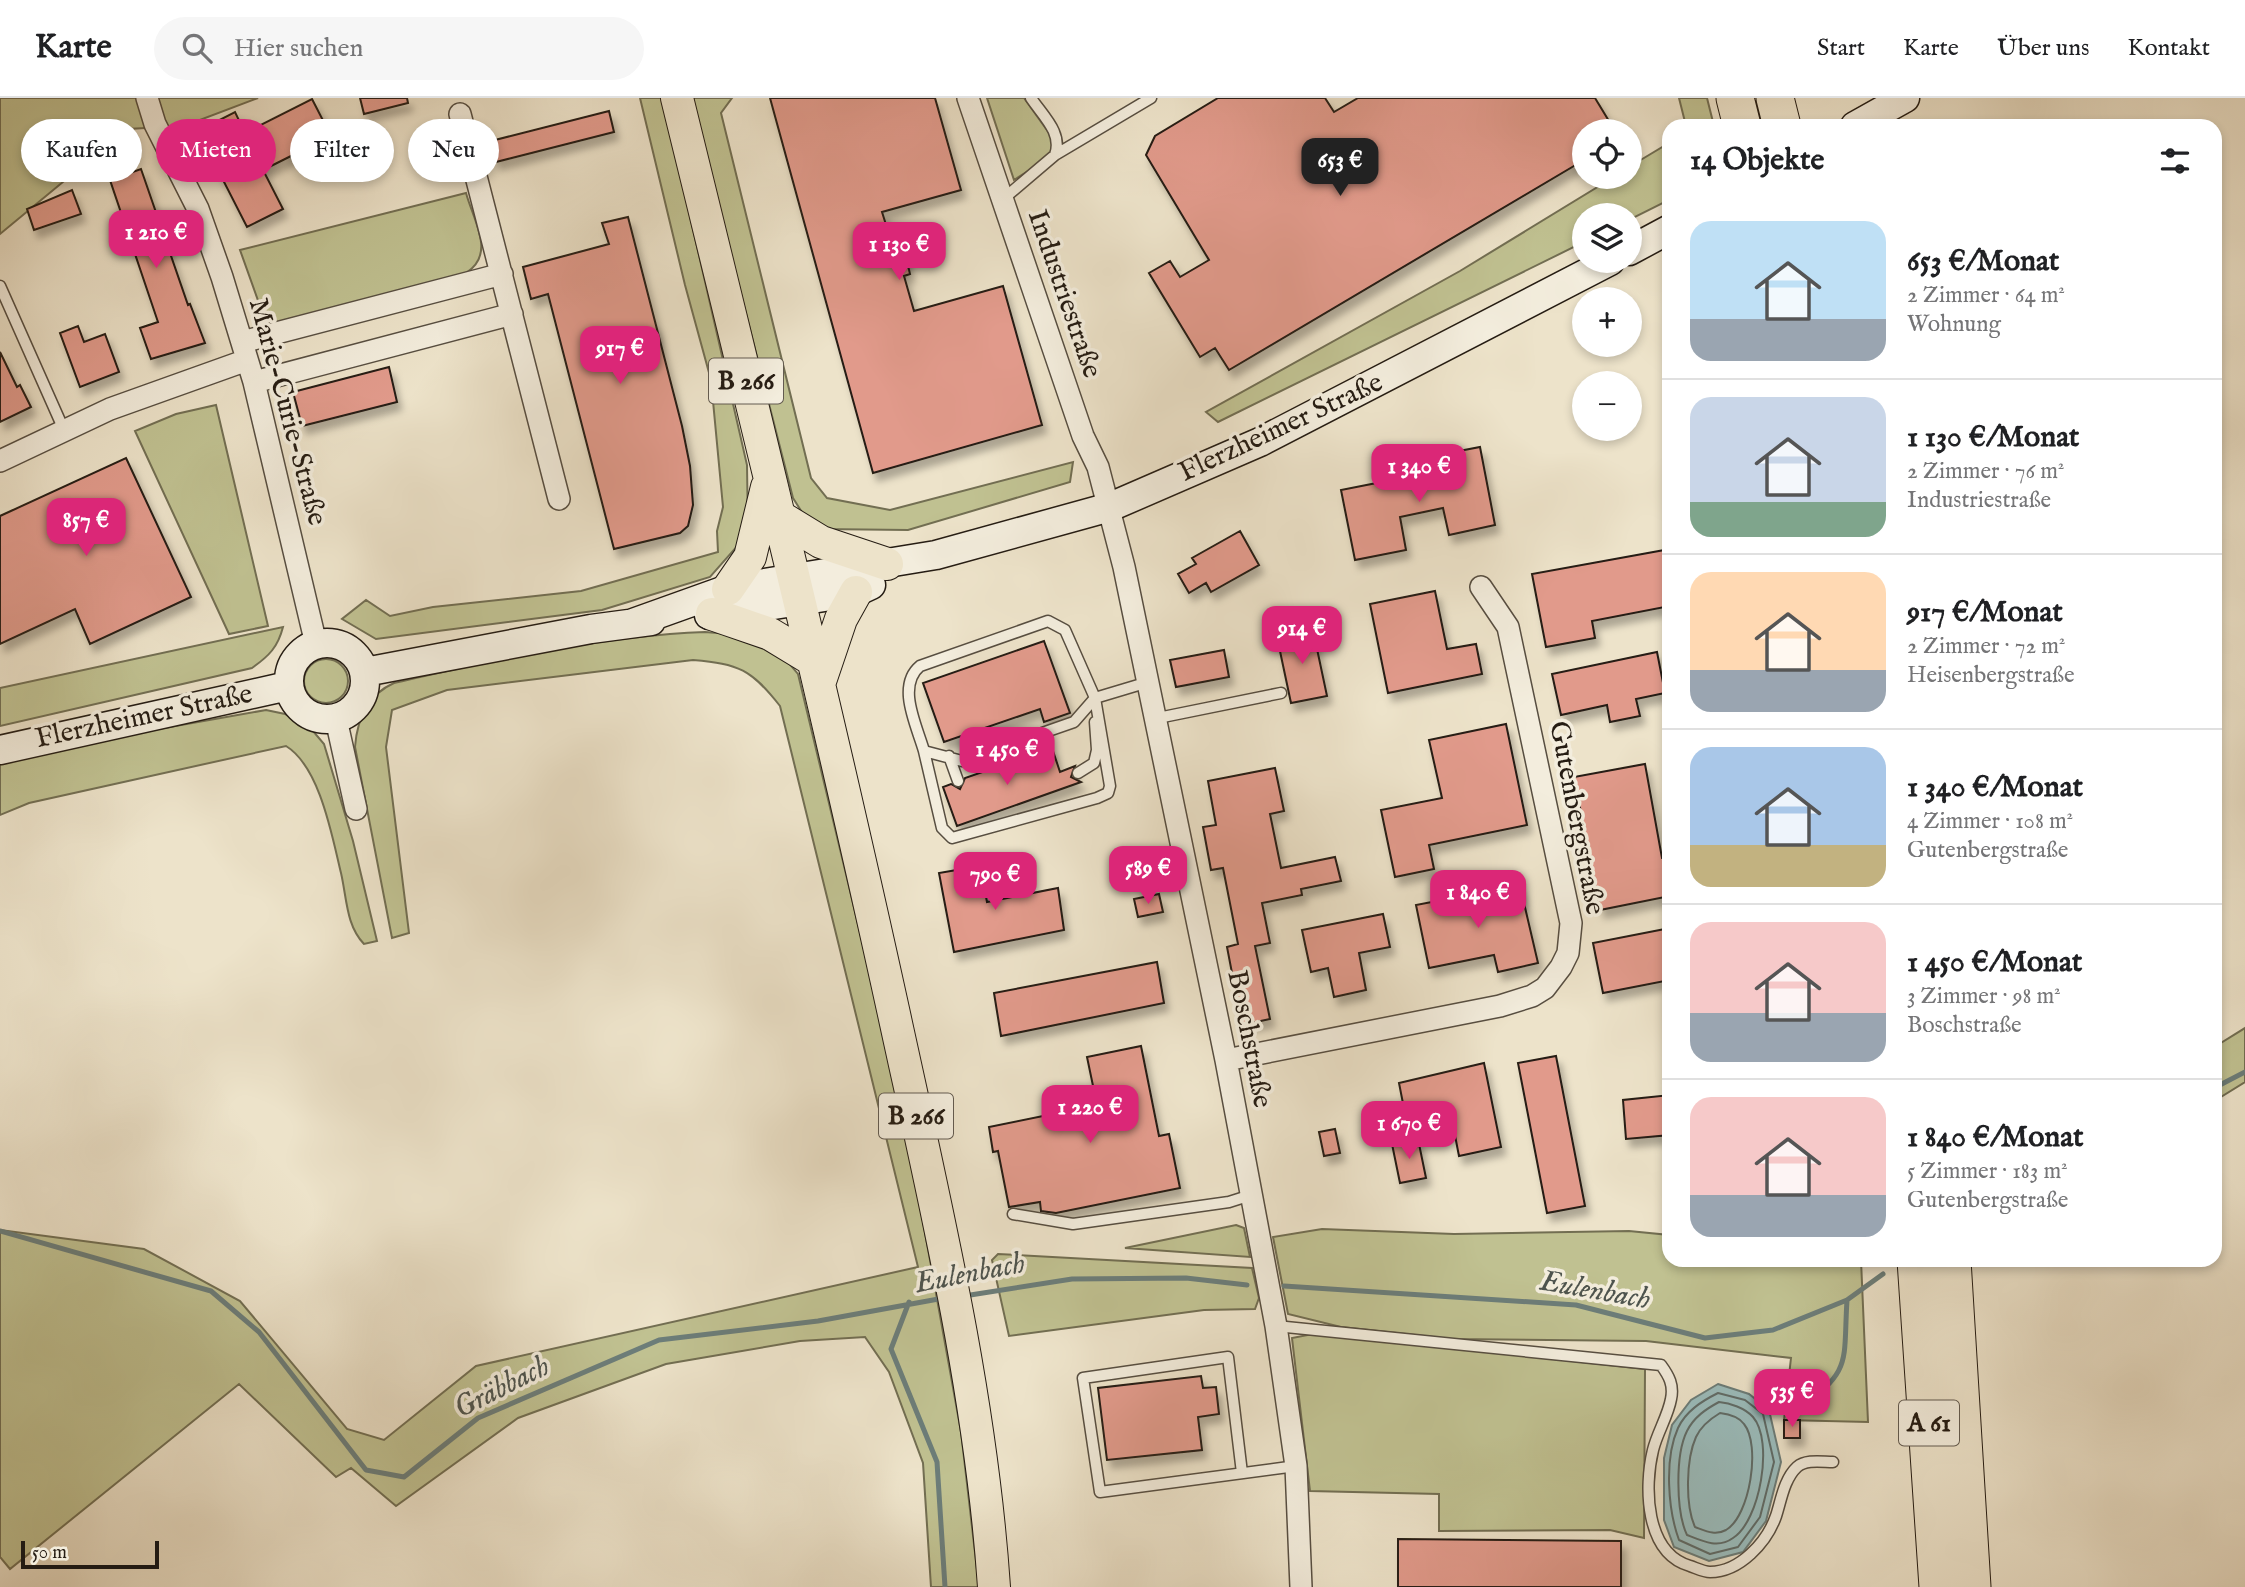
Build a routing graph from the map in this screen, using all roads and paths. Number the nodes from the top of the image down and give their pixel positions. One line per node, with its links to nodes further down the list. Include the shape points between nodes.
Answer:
1 (132, 98): 14 (street, Marie-Curie-Straße)
2 (147, 98): 14 (street, Marie-Curie-Straße)
3 (677, 98): 27 (main road, B 266)
4 (968, 98): 16 (street, Industriestraße)
5 (1031, 98): 15 (lane, via 1059,141)
6 (1151, 98): 15 (lane)
7 (1735, 98): 11 (highway)
8 (1775, 98): 12 (highway)
9 (1905, 98): 13 (main road)
10 (460, 114): 20 (street)
11 (1740, 119)
12 (1780, 119)
13 (1868, 119)
14 (155, 124): 23 (street, Marie-Curie-Straße, via 198,209)
15 (1055, 155): 16 (lane)
16 (1002, 200): 29 (street, Industriestraße)
17 (1662, 233): 18 (main road)
18 (1642, 244)
19 (1587, 273): 29 (main road, Flerzheimer Straße, via 1259,442)
20 (502, 274): 22 (street); 23 (street)
21 (0, 286): 25 (lane)
22 (512, 314): 24 (street); 28 (street)
23 (245, 351): 24 (street, Marie-Curie-Straße); 25 (street)
24 (254, 382): 37 (street, Marie-Curie-Straße)
25 (64, 430): 26 (street)
26 (0, 461)
27 (769, 479): 30 (main road, B 266); 36 (main road, via 750,557)
28 (559, 499)
29 (1110, 507): 31 (main road, Flerzheimer Straße); 40 (street, Boschstraße)
30 (777, 515): 32 (main road, via 821,542); 34 (main road, B 266)
31 (936, 555): 32 (main road, Flerzheimer Straße); 35 (main road, Flerzheimer Straße)
32 (887, 564): 34 (main road, Flerzheimer Straße)
33 (1481, 587): 52 (street, Gutenbergstraße, via 1508,627 1572,923 1562,967 1545,988 1500,1006)
34 (795, 589): 35 (main road, Flerzheimer Straße); 36 (main road, Flerzheimer Straße); 39 (main road, B 266)
35 (856, 592): 39 (main road)
36 (720, 602): 38 (main road, Flerzheimer Straße, via 633,623); 39 (main road, via 770,634)
37 (316, 644): 38 (main road, via 341,645); 41 (main road, Flerzheimer Straße, via 294,660)
38 (365, 672): 44 (main road, via 363,696)
39 (816, 672): 61 (main road, B 266, via 950,1274)
40 (1146, 683): 43 (lane); 45 (street, Boschstraße)
41 (288, 686): 44 (main road, Flerzheimer Straße, via 292,698 310,716); 46 (main road, Flerzheimer Straße)
42 (1282, 693): 45 (lane)
43 (1095, 698): 47 (lane, via 1065,630 1048,621 911,673 907,687); 47 (lane, via 1111,786 1097,798 952,838 942,828); 48 (lane, via 1074,722 962,761); 49 (lane, via 1094,763)
44 (336, 719): 51 (street)
45 (1153, 719): 52 (street, Boschstraße)
46 (0, 750)
47 (924, 751): 48 (lane)
48 (949, 756): 50 (lane)
49 (1077, 773)
50 (958, 781)
51 (356, 809)
52 (1226, 1060): 53 (street, Boschstraße)
53 (1251, 1195): 54 (lane, via 1073,1224); 57 (street, Boschstraße)
54 (1013, 1214)
55 (1916, 1267): 63 (highway, A 61)
56 (1952, 1267): 64 (highway, A 61)
57 (1276, 1326): 58 (lane, via 1661,1365 1671,1379 1671,1399 1653,1452 1649,1492 1653,1525 1662,1548 1683,1564 1710,1572 1739,1563 1763,1543 1797,1468 1811,1461); 59 (street, Boschstraße)
58 (1833, 1462)
59 (1296, 1466): 60 (lane); 62 (street, Boschstraße)
60 (1242, 1474): 60 (lane, via 1100,1492 1083,1378 1228,1357)
61 (994, 1587)
62 (1301, 1587)
63 (1938, 1587)
64 (1972, 1587)

